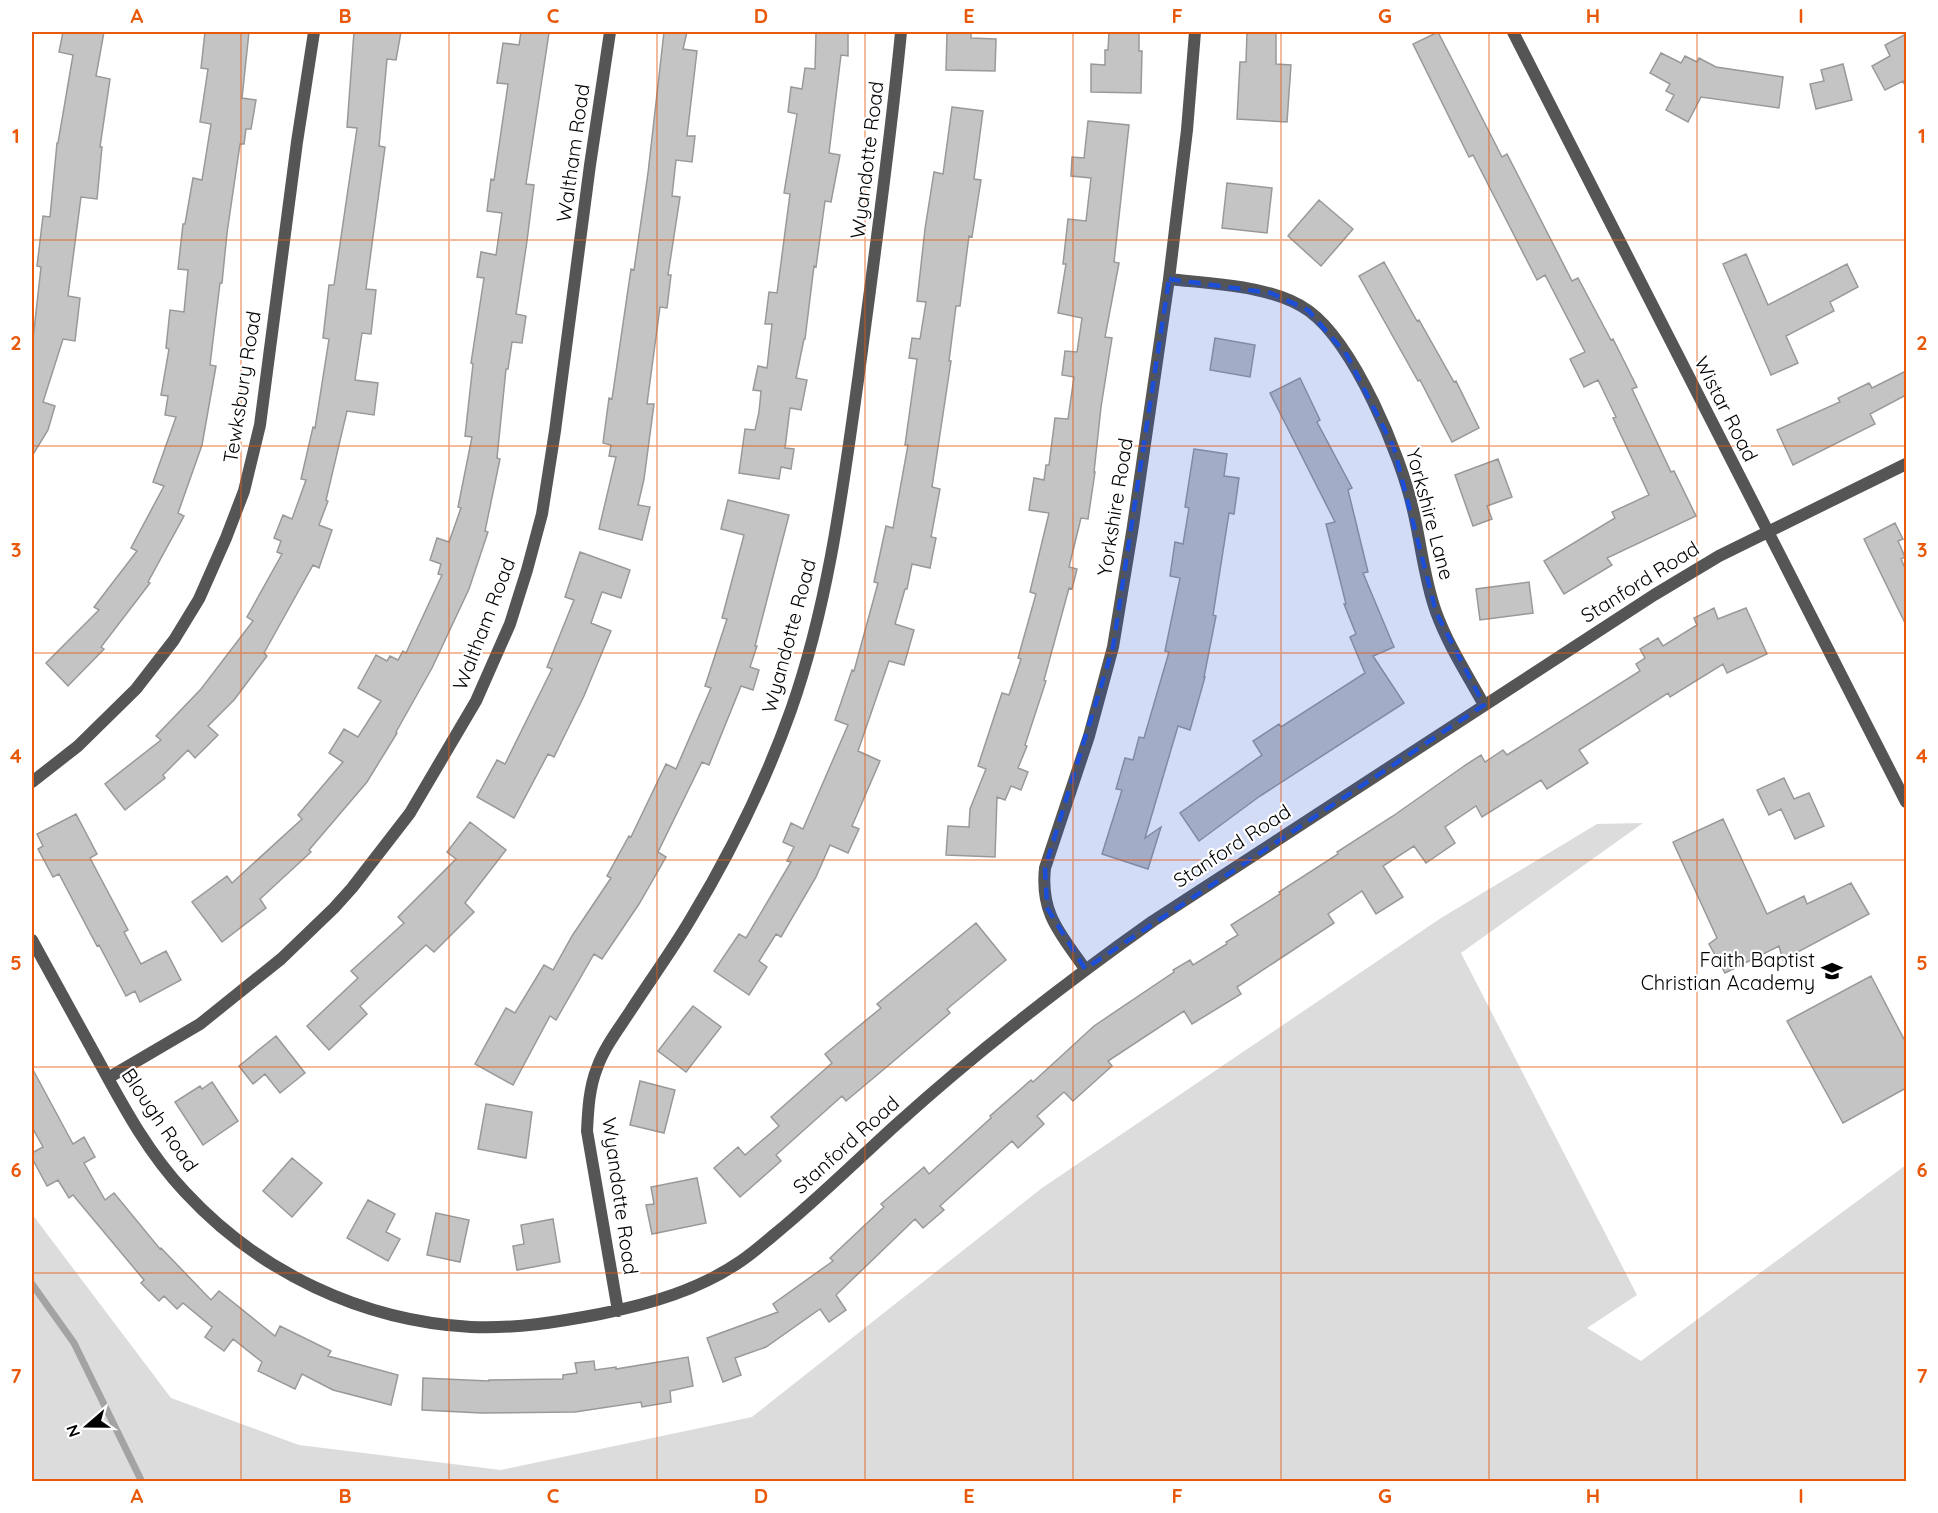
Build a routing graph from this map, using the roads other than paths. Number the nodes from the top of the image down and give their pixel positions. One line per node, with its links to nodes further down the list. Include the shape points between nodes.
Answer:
1 (314, 32): 10 (street, Tewksbury Road, via 260,425 244,491 200,599 174,640 136,689 78,746)
2 (610, 32): 14 (street, Waltham Road, via 542,514 510,624 476,701 410,813 334,908 281,958 200,1024)
3 (901, 32): 15 (street, Wyandotte Road, via 891,136 838,520 800,684 756,796 721,868 596,1070 587,1131)
4 (1195, 32): 6 (street, Yorkshire Road)
5 (1513, 32): 8 (street, Wistar Road)
6 (1168, 279): 9 (street, Yorkshire Lane, via 1271,293 1308,310 1347,355 1394,448 1413,507 1437,612); 13 (street, Yorkshire Road, via 1113,647 1089,736 1045,868 1047,908 1054,925)
7 (1906, 465): 8 (street, Stanford Road)
8 (1768, 533): 9 (street, Stanford Road, via 1719,556 1654,595); 11 (street, Wistar Road)
9 (1484, 705): 13 (street, Stanford Road)
10 (32, 782)
11 (1906, 802)
12 (32, 940): 14 (street, Blough Road)
13 (1085, 969): 15 (street, Stanford Road, via 976,1054 743,1260 671,1296)
14 (108, 1078): 15 (street, Blough Road, via 154,1155 184,1192 255,1254 309,1285 365,1308 406,1319 473,1327 532,1325)
15 (618, 1311)

